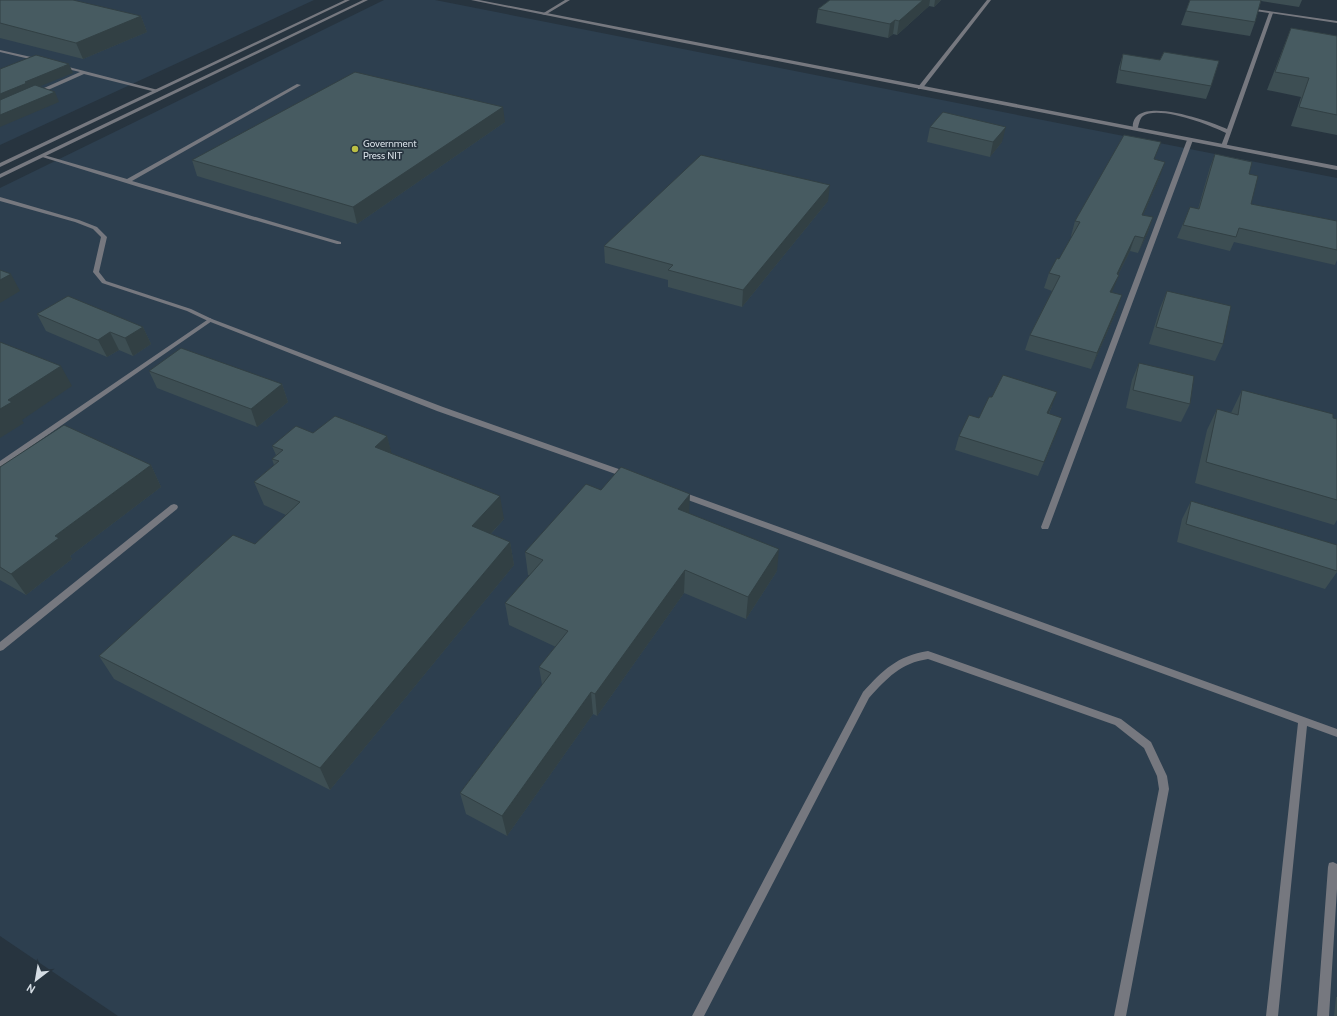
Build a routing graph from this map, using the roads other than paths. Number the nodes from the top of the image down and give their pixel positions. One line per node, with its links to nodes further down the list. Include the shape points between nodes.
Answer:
1 (348, 0): 16 (street)
2 (366, 0): 22 (street)
3 (473, 0): 8 (street)
4 (568, 0): 8 (street)
5 (989, 0): 15 (street)
6 (1241, 8): 7 (street)
7 (1271, 12): 9 (street); 19 (street)
8 (544, 14): 15 (street)
9 (1337, 22)
10 (0, 51): 11 (street)
11 (46, 62)
12 (53, 64): 13 (street)
13 (84, 72): 16 (street); 17 (street)
14 (299, 85): 26 (street)
15 (920, 88): 18 (street)
16 (156, 91): 23 (street)
17 (35, 94)
18 (1135, 129): 19 (street, via 1141,116 1153,112 1190,118); 20 (street)
19 (1229, 132): 21 (street)
20 (1190, 140): 21 (street); 34 (street)
21 (1224, 146): 24 (street)
22 (42, 156): 25 (street); 26 (street)
23 (0, 165)
24 (1337, 168)
25 (0, 176)
26 (128, 181): 28 (street)
27 (0, 199): 29 (street, via 95,228 104,237 96,272 104,282 189,310)
28 (339, 243)
29 (210, 320): 30 (street); 31 (street, via 440,409)
30 (0, 465)
31 (636, 479)
32 (674, 492): 36 (street)
33 (174, 507): 35 (street)
34 (1045, 527)
35 (0, 647)
36 (1303, 720): 37 (street); 41 (street)
37 (1337, 732)
38 (1333, 868): 42 (street)
39 (698, 1016): 40 (street, via 866,695 898,664 914,656 928,655 1118,722 1148,745 1160,771 1164,789)
40 (1120, 1016)
41 (1272, 1016)
42 (1323, 1016)

